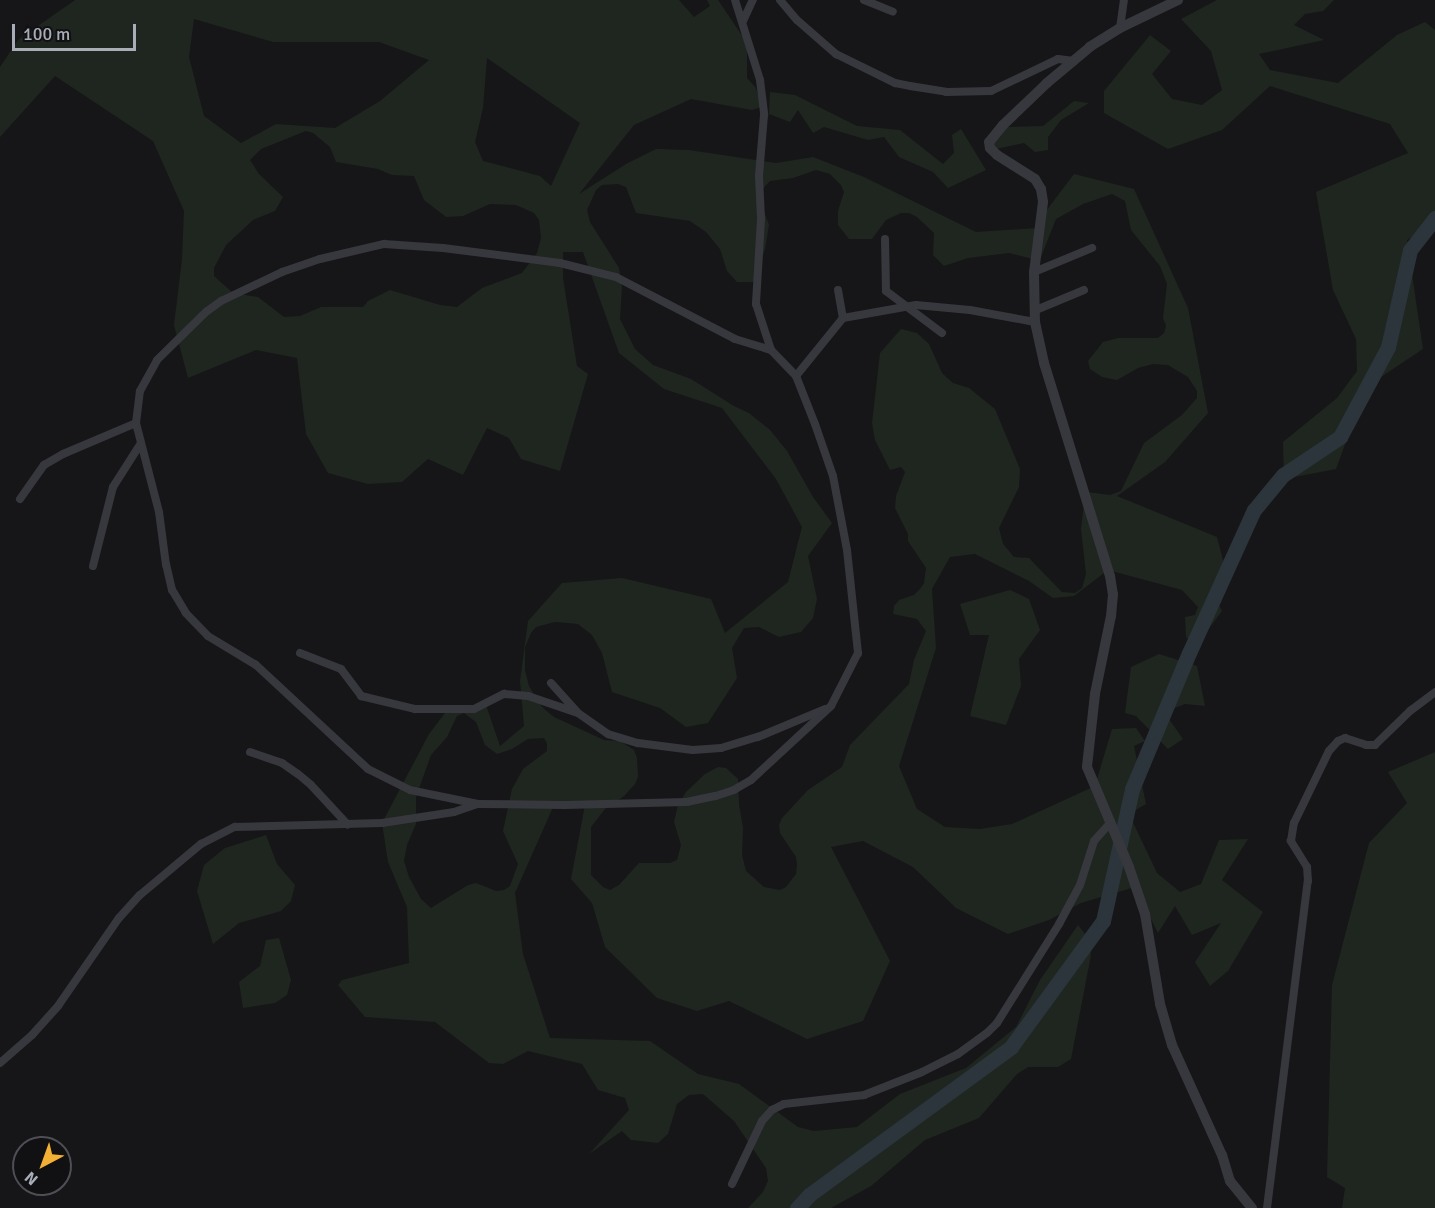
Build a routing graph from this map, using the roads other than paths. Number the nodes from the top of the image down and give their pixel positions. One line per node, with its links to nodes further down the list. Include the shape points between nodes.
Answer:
1 (735, 0): 8 (street)
2 (753, 0): 8 (street)
3 (780, 0): 10 (street, via 815,38 836,54 895,83 946,92 991,91 1058,59)
4 (864, 0): 7 (street)
5 (1124, 0): 9 (street)
6 (1178, 0): 9 (street)
7 (893, 12)
8 (742, 21): 21 (street, via 763,98 761,219 755,287 756,304)
9 (1120, 28): 10 (street)
10 (1074, 61): 13 (street, via 1003,124 989,142 997,155 1035,179 1041,189 1043,202)
11 (885, 238): 16 (street, via 886,291)
12 (1092, 248): 13 (street)
13 (1034, 272): 17 (street)
14 (838, 290): 18 (street)
15 (1084, 290): 17 (street)
16 (905, 306): 18 (street); 19 (street, via 970,310); 20 (street)
17 (1036, 310): 19 (street)
18 (843, 318): 22 (street)
19 (1035, 322): 34 (street, via 1113,594 1087,767)
20 (942, 333)
21 (771, 350): 22 (street); 23 (street, via 735,339 616,277 588,269 443,248 384,244 282,272 221,301 157,360 140,392)
22 (796, 376): 30 (street, via 833,476 847,550 858,653)
23 (136, 423): 24 (street); 25 (street, via 44,465)
24 (141, 443): 26 (street, via 112,487); 33 (street, via 159,512 172,590 197,626 223,647 256,665 346,751 379,776 427,795)
25 (20, 499)
26 (93, 566)
27 (300, 653): 31 (street, via 341,669 361,696 415,709 474,710 504,694 528,696)
28 (551, 683): 31 (street)
29 (1435, 692): 39 (street, via 1375,745 1366,746 1345,738 1338,741 1329,751 1294,823 1291,841 1307,867 1308,881)
30 (831, 706): 31 (street, via 758,737 708,750 638,743 608,734); 33 (street, via 751,780 715,796 687,802)
31 (578, 713)
32 (250, 752): 35 (street, via 282,763 298,774)
33 (478, 804): 35 (street, via 431,815)
34 (1110, 823): 37 (street, via 1094,841 1080,885 1059,924 987,1033 949,1059 864,1095 784,1104 772,1110 762,1120); 38 (street, via 1145,914 1160,1004 1172,1045 1222,1155 1230,1182)
35 (348, 825): 36 (street, via 235,827 201,844 119,918 58,1006)
36 (0, 1063)
37 (732, 1184)
38 (1252, 1208)
39 (1267, 1208)

